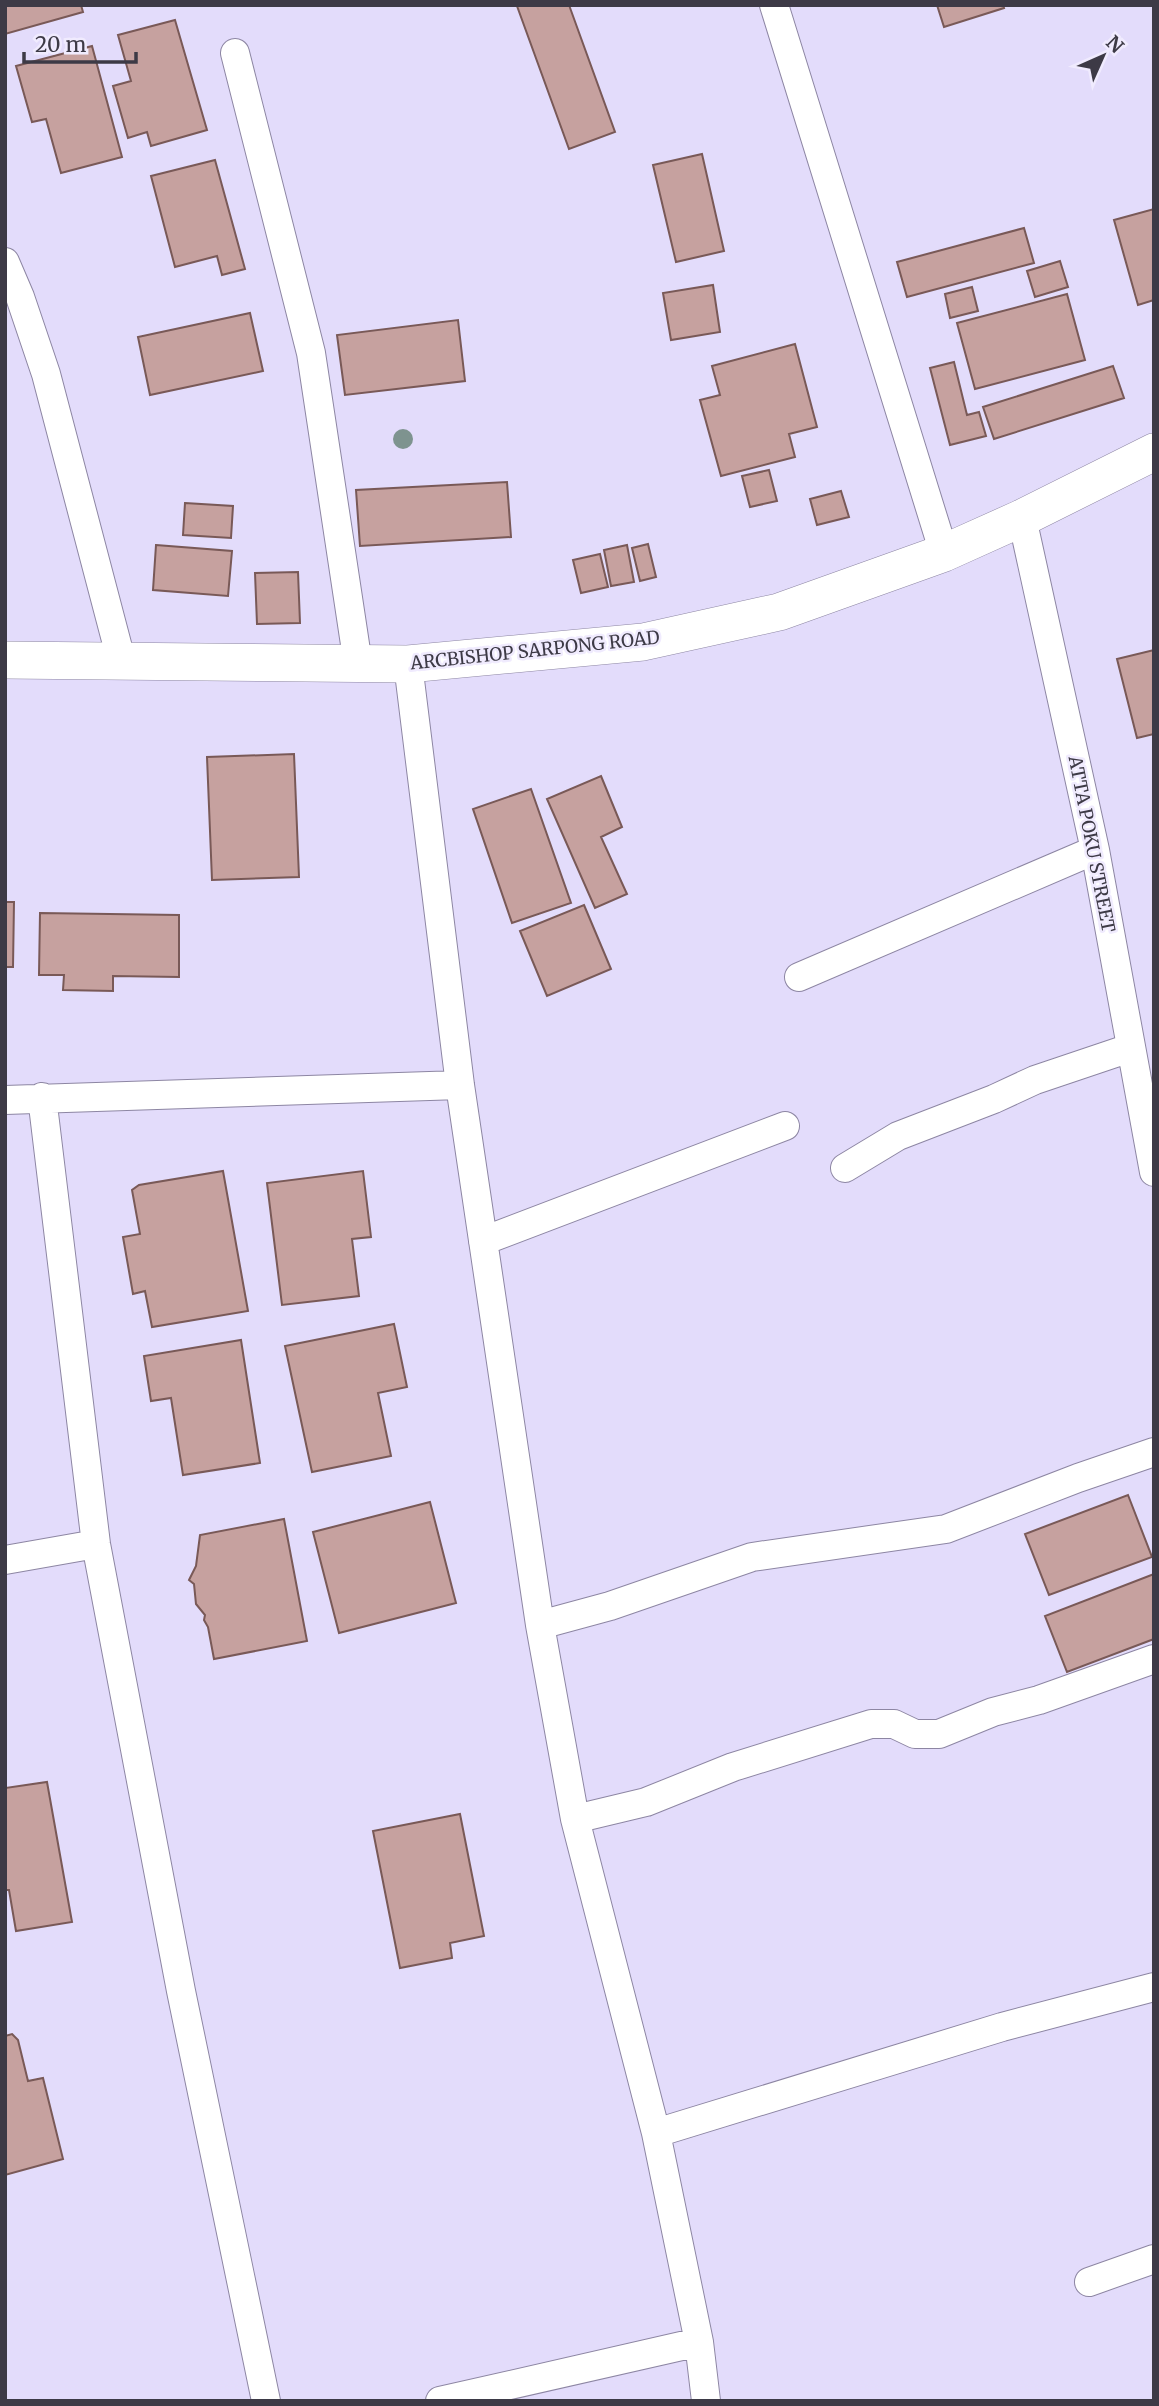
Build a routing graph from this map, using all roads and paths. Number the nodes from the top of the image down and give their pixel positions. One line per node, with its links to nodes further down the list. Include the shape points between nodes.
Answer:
1 (774, 5): 6 (street)
2 (235, 53): 9 (street, via 312,353)
3 (5, 262): 8 (street, via 46,374)
4 (1154, 452): 5 (street, ARCBISHOP SARPONG ROAD)
5 (1022, 518): 6 (street, ARCBISHOP SARPONG ROAD); 11 (street, ATTA POKU STREET)
6 (944, 553): 10 (street, ARCBISHOP SARPONG ROAD, via 779,612 643,642)
7 (5, 660): 8 (street, ARCBISHOP SARPONG ROAD)
8 (122, 663): 9 (street, ARCBISHOP SARPONG ROAD)
9 (358, 664): 10 (street, ARCBISHOP SARPONG ROAD)
10 (408, 664): 14 (street)
11 (1095, 850): 12 (street); 13 (street, ATTA POKU STREET)
12 (799, 976)
13 (1130, 1048): 18 (street, via 1035,1080 898,1136); 19 (street, ATTA POKU STREET)
14 (460, 1085): 15 (street); 20 (street)
15 (41, 1097): 16 (street); 22 (street)
16 (5, 1100)
17 (785, 1126): 20 (street)
18 (845, 1168)
19 (1154, 1172)
20 (483, 1241): 24 (street)
21 (1154, 1452): 24 (street, via 946,1530 752,1557)
22 (96, 1544): 23 (street); 32 (street, via 181,1991)
23 (5, 1560)
24 (540, 1625): 26 (street)
25 (1154, 1659): 26 (street, via 939,1734 871,1724 733,1768 646,1802)
26 (575, 1819): 28 (street)
27 (1154, 1987): 28 (street, via 1002,2027)
28 (656, 2133): 31 (street)
29 (1154, 2259): 30 (street)
30 (1089, 2282)
31 (699, 2342): 33 (street); 34 (street)
32 (266, 2401)
33 (440, 2401)
34 (706, 2401)

